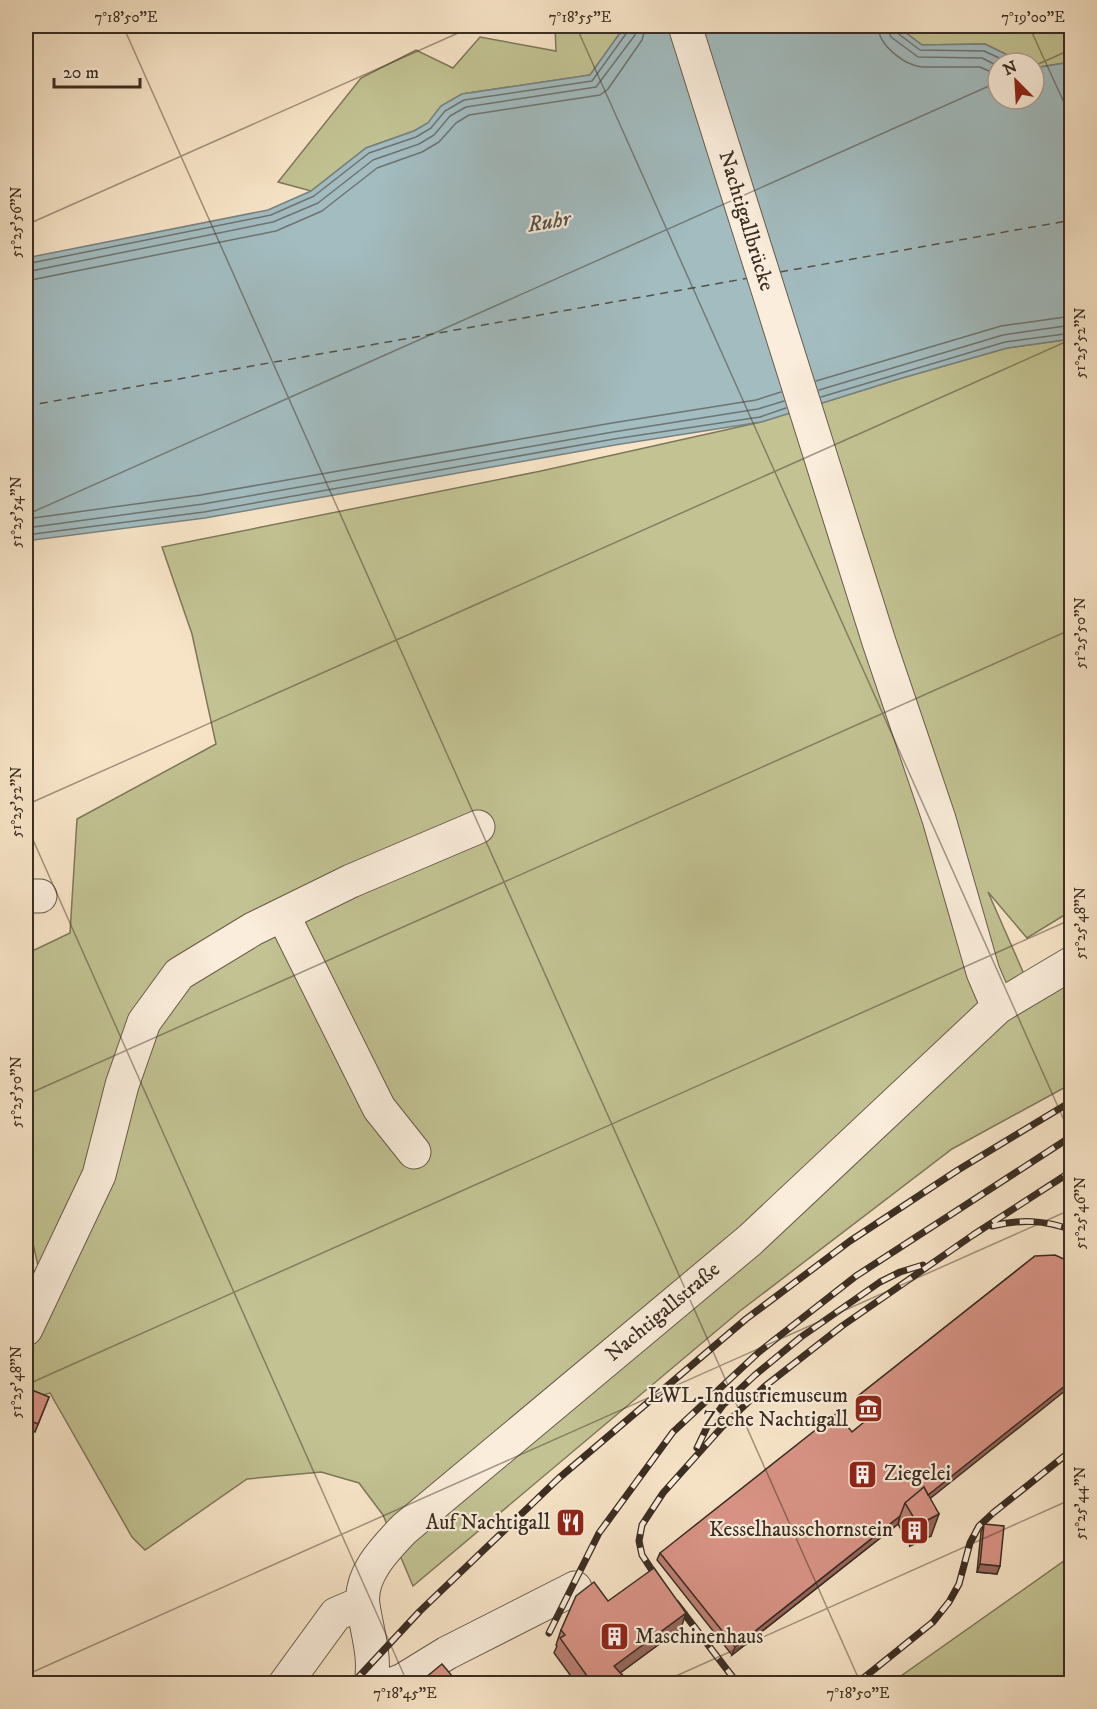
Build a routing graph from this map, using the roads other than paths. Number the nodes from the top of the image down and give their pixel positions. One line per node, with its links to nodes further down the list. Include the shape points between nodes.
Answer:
1 (685, 26): 5 (street, Nachtigallbrücke, via 879,642 939,819 983,972)
2 (478, 826): 3 (street)
3 (284, 915): 6 (street, via 379,1108); 7 (street, via 179,974 144,1022 122,1085 99,1175)
4 (1071, 963): 5 (street, Nachtigallstraße)
5 (998, 1007): 9 (street, Nachtigallstraße, via 750,1239 404,1529 379,1556 364,1589)
6 (414, 1152)
7 (26, 1329)
8 (575, 1588): 12 (street)
9 (363, 1603): 10 (street, via 336,1614); 11 (street, via 374,1659)
10 (285, 1683)
11 (371, 1683)
12 (393, 1683)

